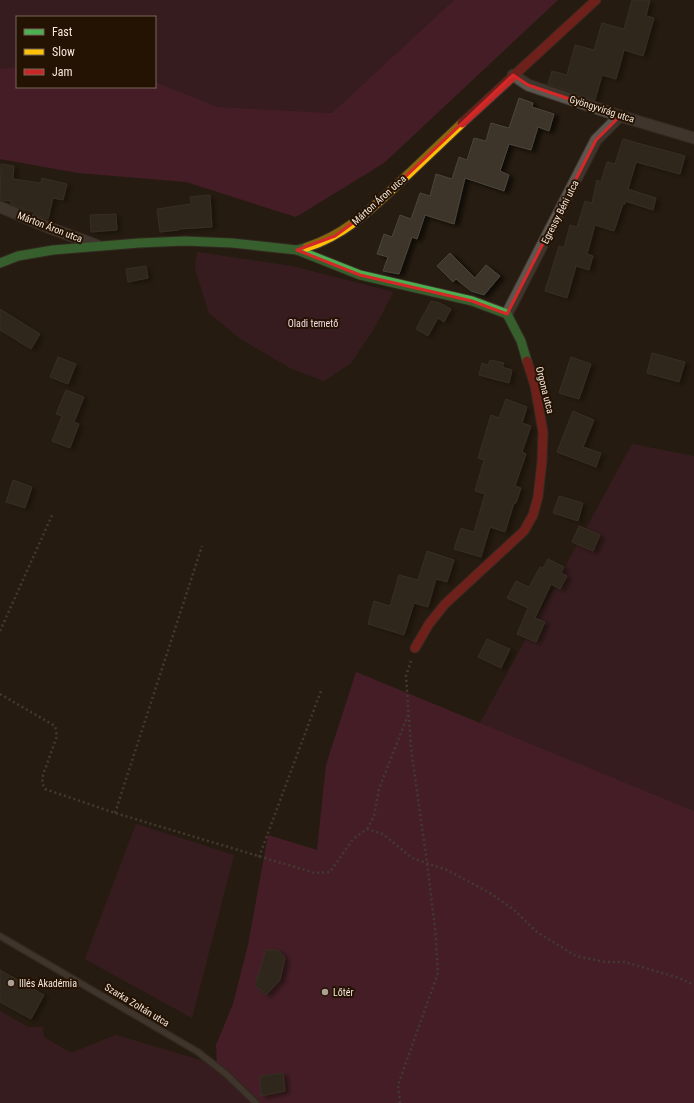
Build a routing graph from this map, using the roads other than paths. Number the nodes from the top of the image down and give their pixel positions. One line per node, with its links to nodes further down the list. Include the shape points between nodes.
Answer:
1 (596, 0): 2 (street, Márton Áron utca)
2 (513, 75): 3 (street, Gyöngyvirág utca, via 528,85); 7 (street, Márton Áron utca, via 368,212 335,236)
3 (620, 116): 4 (street, Gyöngyvirág utca); 9 (street, Egressy Béni utca, via 596,140)
4 (694, 138)
5 (0, 207): 6 (street, Márton Áron utca)
6 (101, 246): 7 (street, Márton Áron utca, via 185,241); 8 (street, Márton Áron utca, via 53,250 18,256)
7 (297, 250): 9 (street, via 360,275 472,301)
8 (0, 263)
9 (507, 314): 10 (street, Orgona utca, via 521,341 535,386 543,432 538,497 533,515 524,531 445,604)
10 (415, 648)
11 (0, 936): 12 (lane, Szarka Zoltán utca, via 198,1052)
12 (256, 1103)

